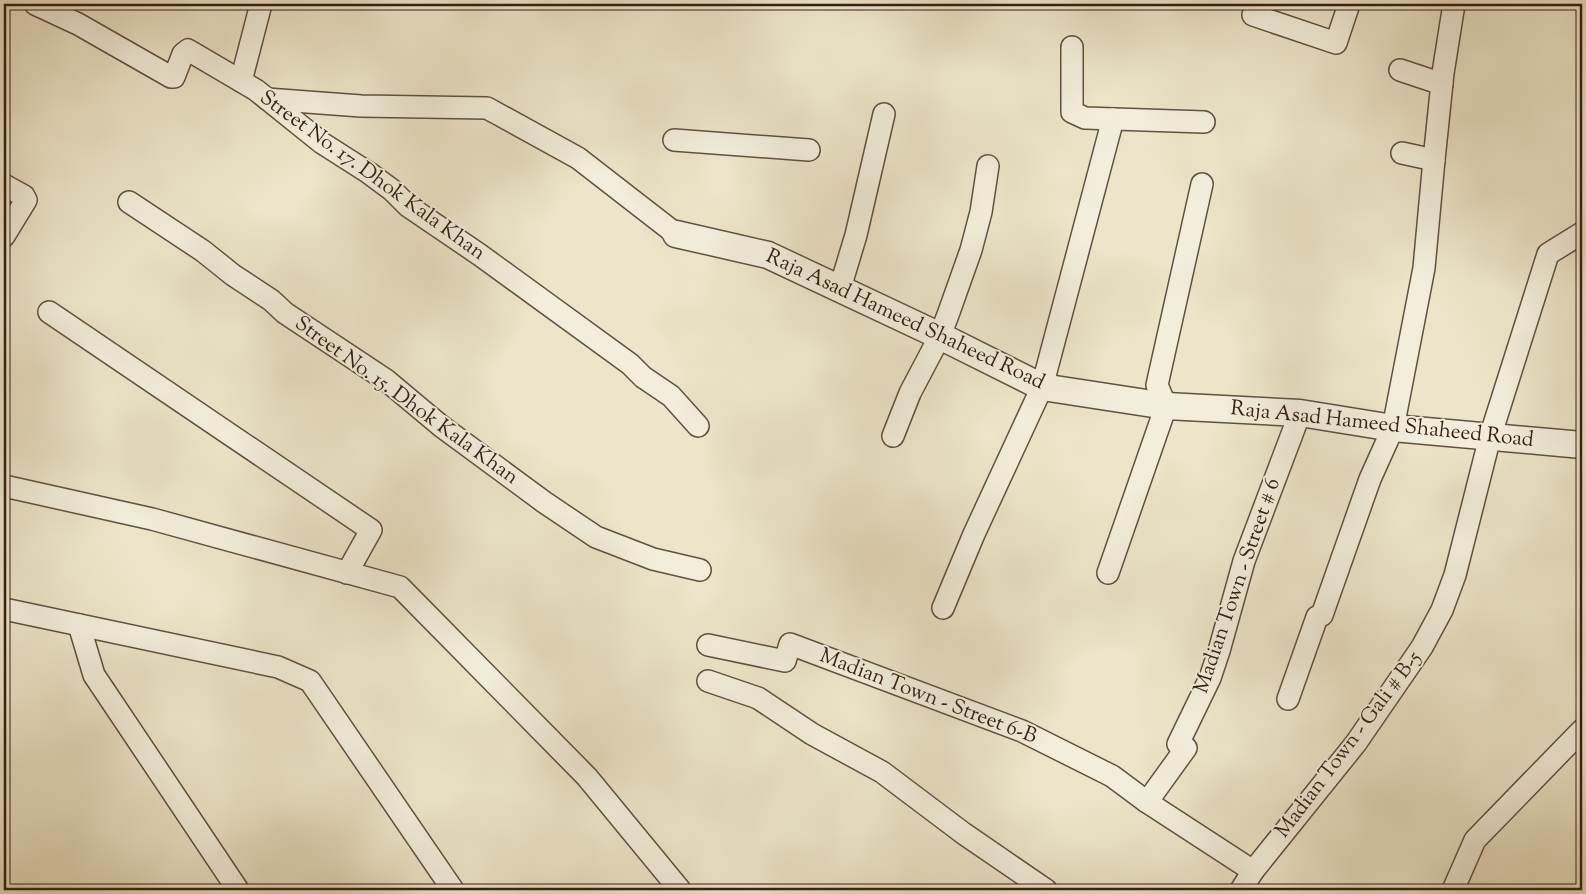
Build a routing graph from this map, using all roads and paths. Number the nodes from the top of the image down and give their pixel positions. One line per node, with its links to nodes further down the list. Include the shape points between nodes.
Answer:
1 (35, 4): 8 (street, Street No. 17. Dhok Kala Khan, via 78,24 171,77 174,77 183,54 188,50)
2 (261, 4): 8 (street)
3 (1349, 4): 5 (street, via 1336,43)
4 (1454, 4): 9 (street)
5 (1252, 15)
6 (1072, 47): 12 (street, via 1072,112 1085,118)
7 (1400, 70): 9 (street)
8 (241, 81): 10 (street, Street No. 17. Dhok Kala Khan)
9 (1442, 84): 17 (street)
10 (267, 99): 23 (street, via 361,106 487,108 578,158); 31 (street, Street No. 17. Dhok Kala Khan, via 322,143 392,190 408,206 630,364 671,396)
11 (884, 114): 25 (street, via 856,235)
12 (1113, 119): 13 (street); 28 (street)
13 (1204, 122)
14 (674, 140): 15 (street)
15 (809, 150)
16 (1402, 153): 17 (street)
17 (1434, 160): 32 (street, via 1424,268)
18 (988, 166): 27 (street, via 981,212)
19 (1202, 184): 29 (street, via 1157,385)
20 (4, 185): 24 (street, via 26,200)
21 (129, 202): 37 (street, Street No. 15. Dhok Kala Khan, via 386,380 441,426 596,537 653,559)
22 (1582, 233): 34 (street, Madian Town - Gali # B-5, via 1548,254)
23 (676, 234): 25 (street, Raja Asad Hameed Shaheed Road, via 768,255)
24 (4, 236)
25 (840, 288): 27 (street, Raja Asad Hameed Shaheed Road)
26 (49, 312): 39 (street, via 371,530)
27 (940, 336): 28 (street, Raja Asad Hameed Shaheed Road); 33 (street)
28 (1042, 386): 29 (street, Raja Asad Hameed Shaheed Road); 40 (street)
29 (1166, 406): 30 (street, Raja Asad Hameed Shaheed Road); 38 (street)
30 (1300, 412): 32 (street, Raja Asad Hameed Shaheed Road); 47 (street, Madian Town - Street # 6, via 1244,561 1210,678 1178,744 1186,748)
31 (698, 426)
32 (1393, 428): 34 (street, Raja Asad Hameed Shaheed Road); 45 (street, via 1370,479 1322,615 1317,617)
33 (892, 436)
34 (1490, 437): 35 (street, Raja Asad Hameed Shaheed Road); 48 (street, Madian Town - Gali # B-5, via 1455,575 1442,610 1422,647 1356,743)
35 (1582, 445)
36 (4, 486): 39 (street, via 152,519)
37 (700, 570)
38 (1108, 572)
39 (347, 573): 52 (street, via 400,587 587,777)
40 (944, 608)
41 (4, 609): 42 (street)
42 (79, 625): 50 (street, via 94,675); 51 (street, via 278,667 310,681)
43 (708, 645): 47 (street, Madian Town - Street 6-B, via 785,661 790,644 1022,731 1112,776)
44 (708, 681): 49 (street, via 758,698 812,734 882,772)
45 (1288, 699)
46 (1582, 730): 54 (street, via 1475,840)
47 (1147, 802): 48 (street)
48 (1253, 871): 53 (street)
49 (1042, 889)
50 (238, 890)
51 (453, 890)
52 (680, 890)
53 (1241, 890)
54 (1453, 890)

